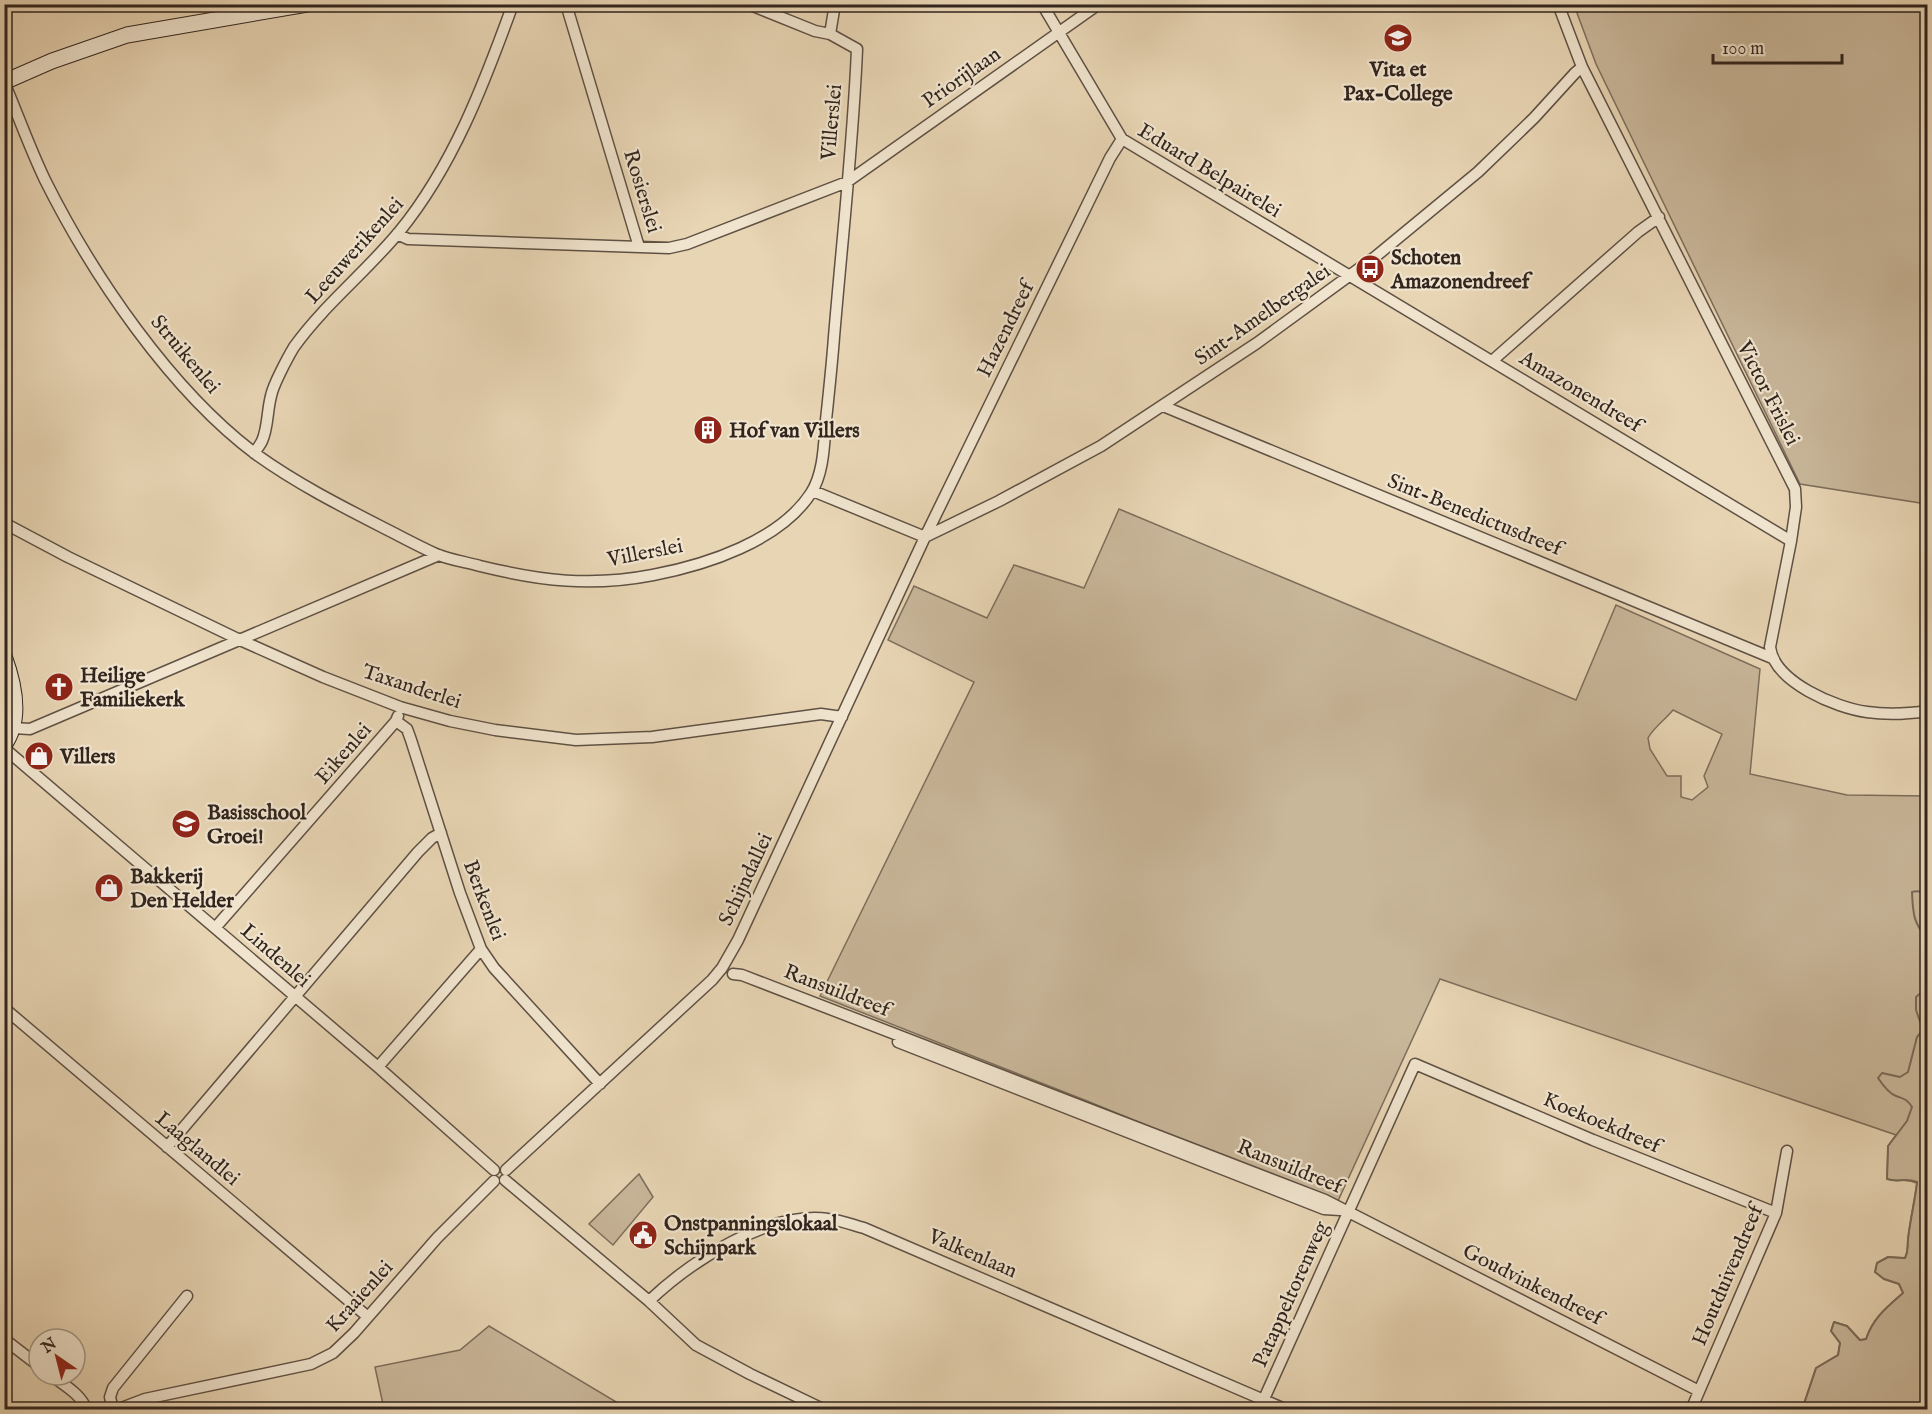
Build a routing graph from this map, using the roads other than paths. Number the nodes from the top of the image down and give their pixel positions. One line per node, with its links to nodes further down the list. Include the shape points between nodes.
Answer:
1 (308, 4): 12 (street, via 128,35)
2 (513, 4): 16 (street, Leeuwerikenlei, via 462,130 420,204)
3 (566, 4): 17 (street, Rosierslei)
4 (748, 4): 10 (street)
5 (835, 4): 10 (street)
6 (1042, 4): 9 (street, Eduard Belpairelei)
7 (1099, 4): 9 (street, Priorijlaan)
8 (1558, 4): 11 (street, Victor Frislei)
9 (1059, 33): 13 (street, Eduard Belpairelei); 14 (street, Priorijlaan)
10 (830, 34): 14 (street, Villerslei, via 857,49)
11 (1582, 67): 15 (street, Victor Frislei); 18 (street, Sint-Amelbergalei, via 1478,172)
12 (4, 82): 21 (street, Struikenlei, via 43,176 72,233 107,287 179,381)
13 (1122, 139): 18 (street, Eduard Belpairelei); 24 (street, Hazendreef)
14 (847, 182): 17 (street, Rosierslei, via 687,244); 22 (street, Villerslei, via 822,459)
15 (1659, 217): 19 (street); 25 (street, Victor Frislei, via 1795,489)
16 (397, 234): 17 (street, via 408,239); 21 (street, Leeuwerikenlei, via 293,348 271,394 262,441)
17 (639, 247)
18 (1350, 276): 19 (street, Amazonendreef); 20 (street, Sint-Amelbergalei)
19 (1492, 361): 25 (street, Amazonendreef)
20 (1163, 406): 24 (street, Sint-Amelbergalei, via 1101,446); 29 (street, Sint-Benedictusdreef)
21 (255, 453): 26 (street, Struikenlei, via 297,482)
22 (813, 491): 24 (street); 26 (street, Villerslei, via 795,513 765,536 675,571 622,581 540,579)
23 (4, 522): 27 (street, Taxanderlei, via 68,558)
24 (925, 537): 33 (street, Schijndallei)
25 (1791, 541): 29 (street, Victor Frislei, via 1770,647)
26 (439, 555): 27 (street)
27 (240, 640): 30 (street, Taxanderlei); 35 (street, via 30,729)
28 (4, 656): 35 (street, via 15,710)
29 (1772, 658): 32 (street, via 1798,684 1831,702 1867,712)
30 (400, 707): 31 (street, Taxanderlei); 34 (street, Eikenlei)
31 (414, 711): 33 (street, Taxanderlei, via 495,730 576,740 652,736 821,714); 36 (street)
32 (1928, 711)
33 (842, 717): 41 (street, Schijndallei)
34 (396, 721): 36 (street); 39 (street, Eikenlei)
35 (13, 728): 37 (street)
36 (407, 729): 38 (street, Berkenlei)
37 (4, 746): 39 (street, Lindenlei)
38 (441, 833): 40 (street, Berkenlei); 42 (street, via 418,852)
39 (215, 928): 42 (street, Lindenlei)
40 (481, 949): 45 (street); 46 (street, Berkenlei)
41 (722, 968): 46 (street, Schijndallei); 50 (street, Ransuildreef)
42 (294, 997): 45 (street, Lindenlei); 47 (street)
43 (4, 1008): 47 (street, Laaglandlei)
44 (1415, 1064): 50 (street, Patappeltorenweg); 51 (street, Koekoekdreef)
45 (378, 1067): 49 (street, Lindenlei)
46 (600, 1084): 49 (street, Schijndallei)
47 (167, 1147): 54 (street, Laaglandlei)
48 (1786, 1151): 51 (street, Houtduivendreef)
49 (500, 1175): 53 (street, Lindenlei); 54 (street, Kraaienlei, via 437,1238)
50 (1349, 1212): 58 (street, Goudvinkendreef); 59 (street, Patappeltorenweg)
51 (1776, 1213): 58 (street, Houtduivendreef)
52 (187, 1296): 61 (street, via 113,1388 110,1396)
53 (649, 1301): 59 (street, Valkenlaan, via 668,1283 755,1230 788,1220 828,1219 864,1228); 62 (street, Lindenlei, via 696,1345)
54 (368, 1317): 61 (street, Kraaienlei, via 333,1353 311,1364 145,1399)
55 (4, 1339): 56 (street)
56 (27, 1357)
57 (66, 1387): 60 (street, via 80,1398)
58 (1699, 1390): 64 (street, Houtduivendreef)
59 (1262, 1405): 63 (street, Valkenlaan)
60 (86, 1410)
61 (114, 1410)
62 (825, 1410)
63 (1287, 1410)
64 (1691, 1410)

